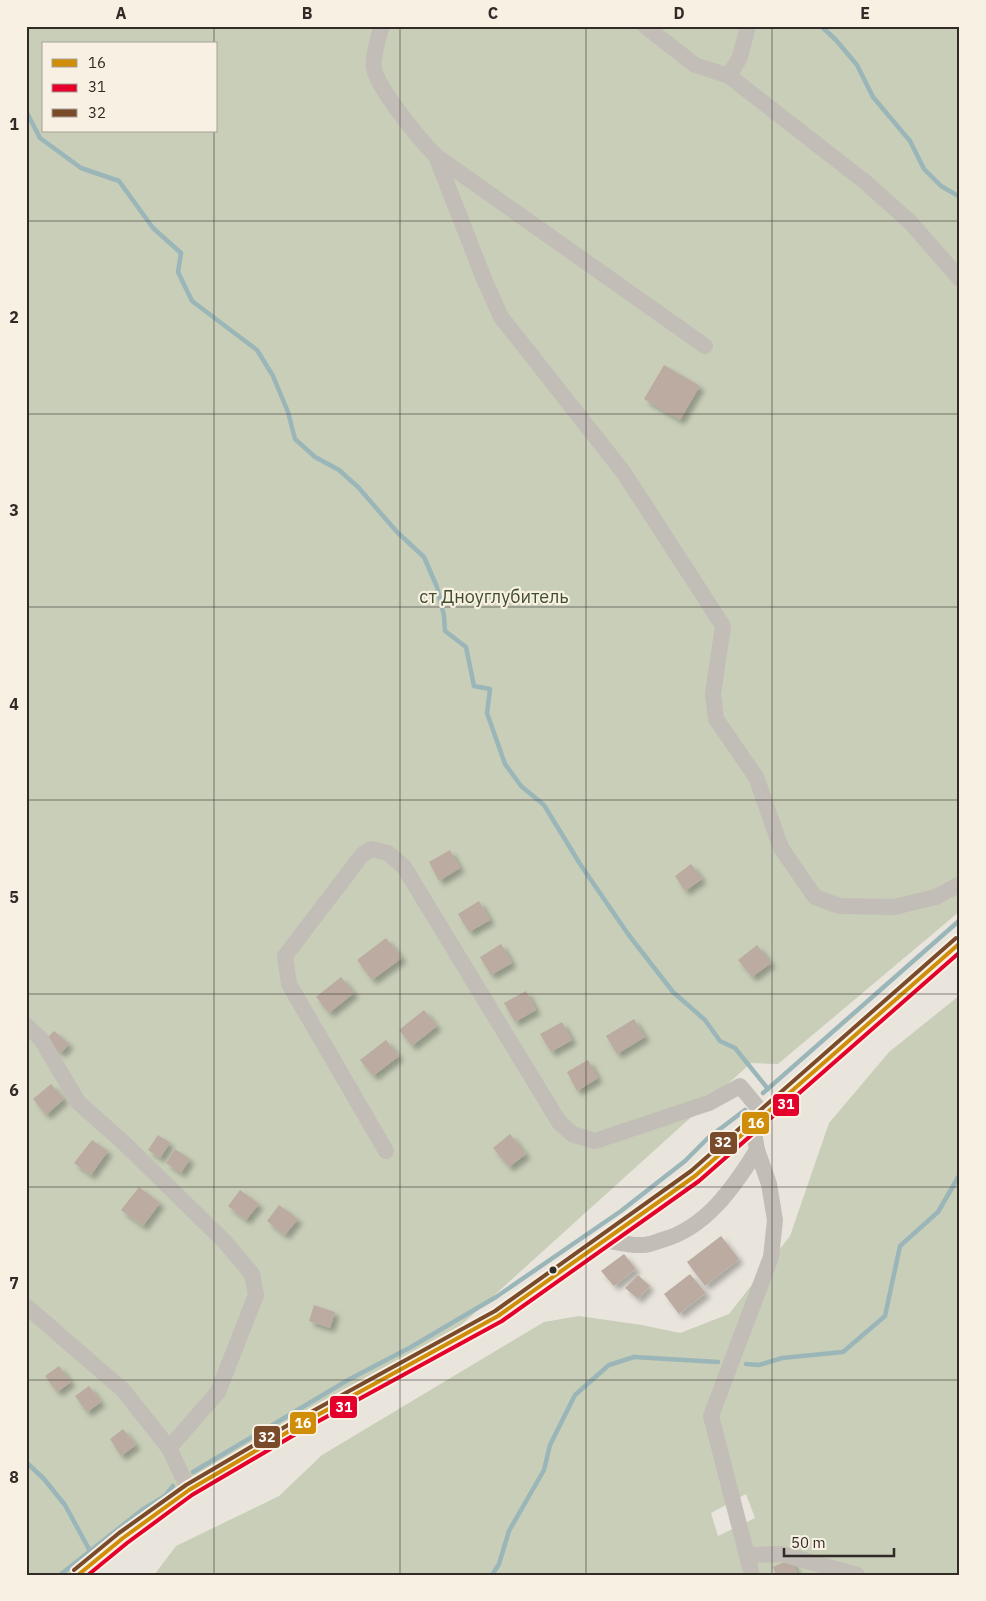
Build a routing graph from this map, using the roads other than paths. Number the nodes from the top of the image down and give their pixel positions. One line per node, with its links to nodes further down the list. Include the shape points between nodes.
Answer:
1 (382, 26): 5 (street, via 373,68 388,95 421,141)
2 (645, 26): 4 (street, via 694,65)
3 (748, 26): 4 (street, via 740,57)
4 (730, 76): 6 (street, via 864,181 910,222)
5 (436, 156): 7 (street); 8 (street, via 501,317 624,473 723,626 713,694 716,719 756,778 781,848 816,897 839,906 894,907 936,897)
6 (960, 279)
7 (705, 346)
8 (960, 884)
9 (960, 943): 11 (street)
10 (26, 1025): 16 (street, via 41,1039 78,1102 224,1241 252,1274 256,1295 218,1392)
11 (759, 1121): 12 (street); 13 (street, via 740,1086 710,1103 595,1141 572,1134 558,1122 404,867 388,853 370,849 362,855 285,956 289,984); 14 (street, via 695,1176)
12 (757, 1150): 14 (street, via 738,1180 717,1204 695,1224 675,1236 644,1246); 18 (street, via 769,1184 775,1220 771,1257 711,1416)
13 (386, 1151)
14 (605, 1240): 17 (street, via 498,1316)
15 (26, 1306): 16 (street, via 123,1390)
16 (169, 1448): 17 (street)
17 (189, 1490): 19 (street)
18 (748, 1555): 20 (street); 21 (street, via 782,1554)
19 (78, 1575)
20 (752, 1575)
21 (857, 1575)

